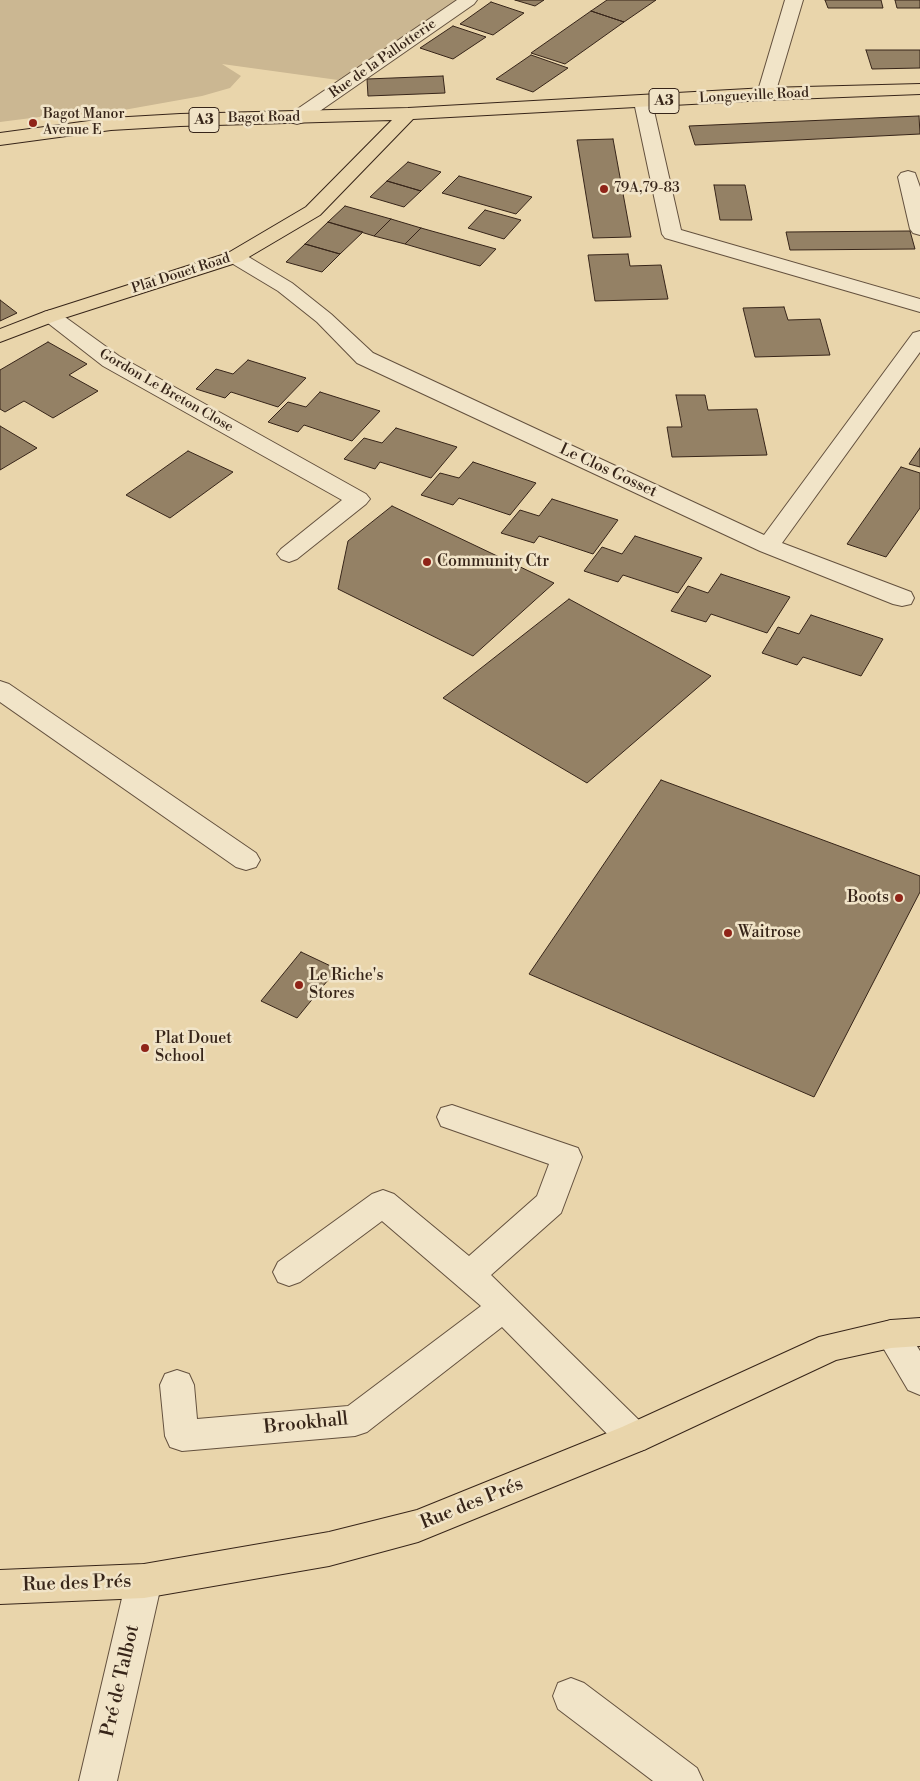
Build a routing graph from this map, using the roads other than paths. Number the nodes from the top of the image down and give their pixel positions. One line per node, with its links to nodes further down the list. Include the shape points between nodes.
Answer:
1 (468, 0): 7 (street, Rue de la Pallotterie)
2 (794, 0): 4 (street)
3 (920, 89): 4 (main road, Longueville Road / A3)
4 (766, 94): 5 (main road, Longueville Road / A3)
5 (643, 102): 6 (main road, Longueville Road / A3); 12 (street, via 672,234)
6 (408, 114): 7 (main road, Bagot Road / A3); 11 (main road, Plat Douet Road, via 313,211)
7 (297, 118): 8 (main road, Bagot Road / A3, via 111,124)
8 (0, 139)
9 (908, 177): 10 (street)
10 (920, 229)
11 (235, 257): 13 (main road, Plat Douet Road); 16 (street, Le Clos Gosset, via 285,287 324,318 365,358)
12 (920, 306)
13 (50, 316): 14 (main road, Plat Douet Road); 17 (street, Gordon Le Breton Close, via 111,361 358,499)
14 (0, 336)
15 (920, 337): 16 (street)
16 (768, 546): 18 (street, Le Clos Gosset)
17 (289, 554)
18 (902, 598)
19 (0, 690): 20 (street)
20 (246, 860)
21 (452, 1117): 23 (street, via 567,1156 550,1204)
22 (289, 1272): 23 (street, via 383,1203)
23 (469, 1275): 24 (street)
24 (504, 1307): 27 (street, Brookhall, via 355,1421 182,1436); 28 (street)
25 (905, 1333): 26 (street); 28 (main road, Rue des Prés, via 831,1346)
26 (920, 1380)
27 (177, 1385)
28 (634, 1438): 29 (main road, Rue des Prés, via 418,1526 329,1549)
29 (144, 1581): 30 (main road, Rue des Prés); 32 (street, Pré de Talbot)
30 (0, 1587)
31 (571, 1696): 33 (street)
32 (98, 1781)
33 (684, 1781)

